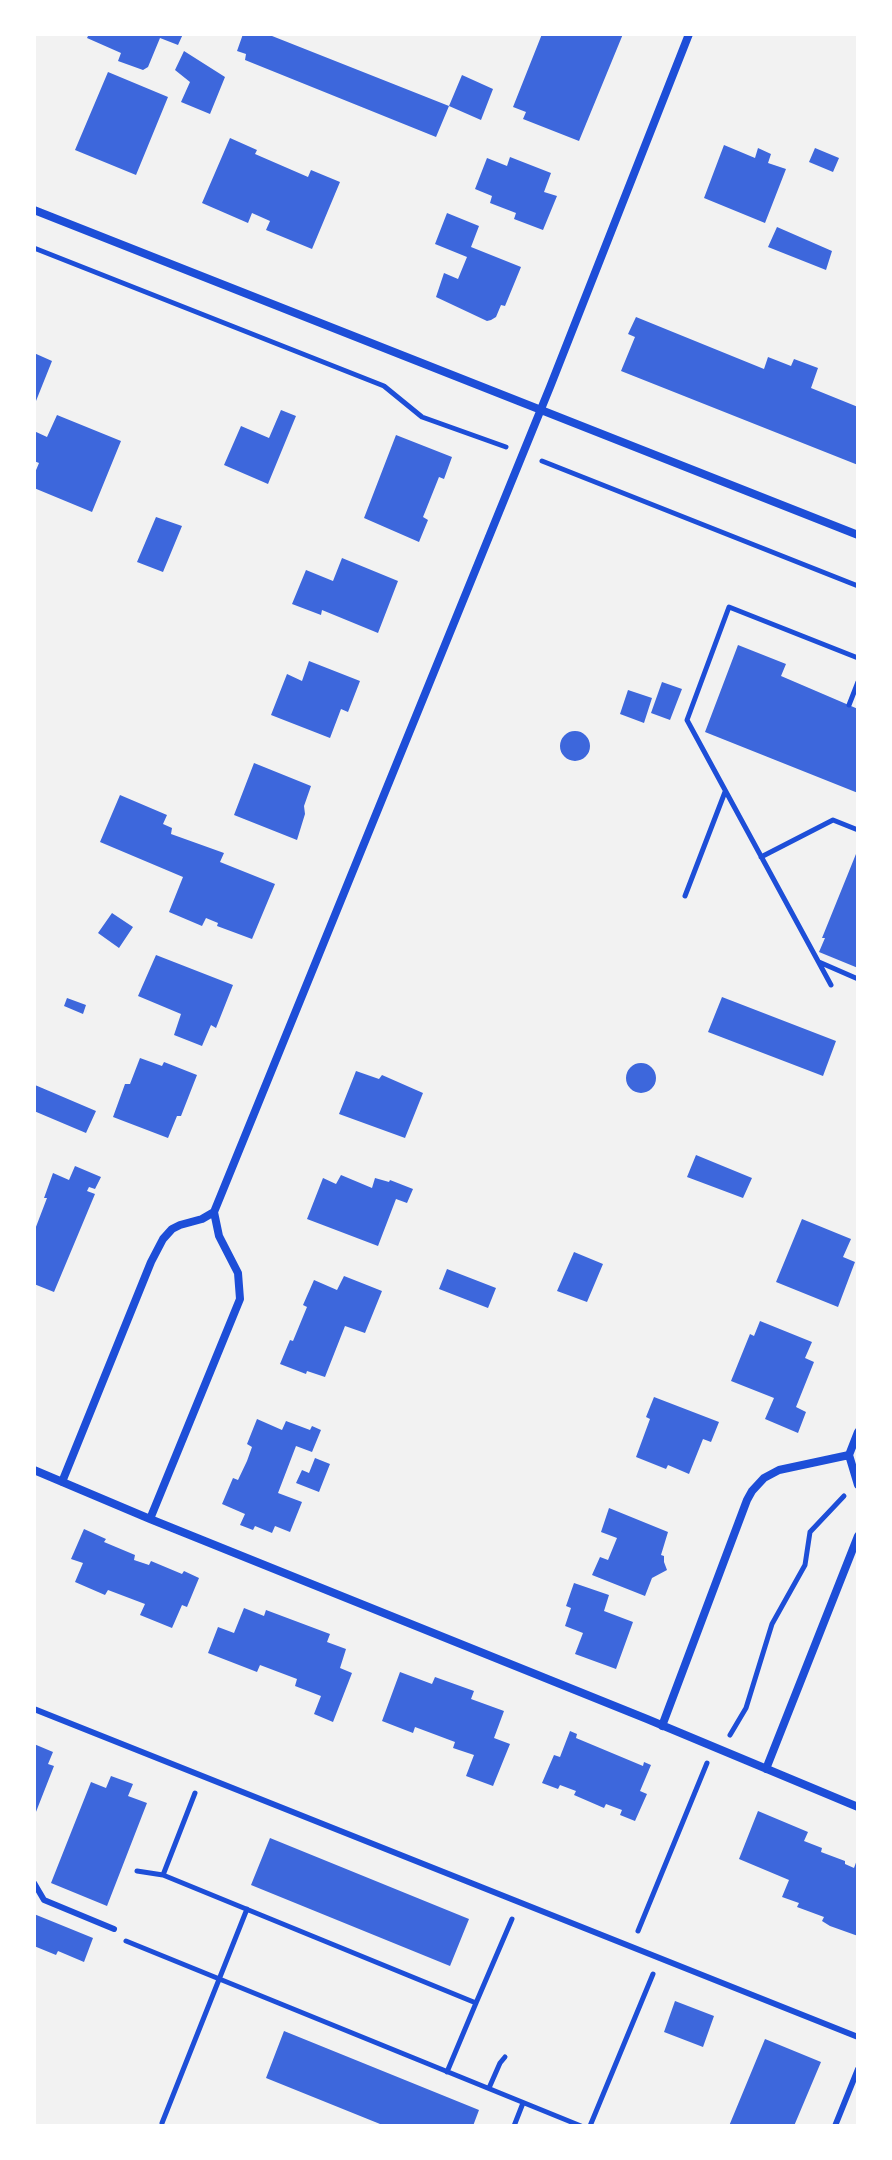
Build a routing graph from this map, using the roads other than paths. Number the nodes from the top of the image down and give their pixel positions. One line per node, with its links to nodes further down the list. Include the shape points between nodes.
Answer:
1 (689, 34): 3 (street)
2 (34, 210): 3 (street)
3 (541, 410): 4 (street); 5 (street)
4 (858, 535)
5 (214, 1212): 9 (street, via 172,1229 163,1239); 11 (street, via 219,1236 238,1273 240,1299)
6 (858, 1432): 7 (street)
7 (849, 1455): 10 (street); 14 (street, via 779,1470 752,1491)
8 (34, 1470): 9 (street)
9 (62, 1482): 11 (street)
10 (858, 1484)
11 (150, 1519): 14 (street)
12 (858, 1536): 15 (street)
13 (34, 1709): 19 (lane)
14 (662, 1726): 15 (street)
15 (766, 1769): 16 (street)
16 (858, 1807)
17 (34, 1883): 18 (lane, via 44,1900)
18 (114, 1929)
19 (858, 2037)
20 (858, 2069): 21 (lane)
21 (835, 2126)

